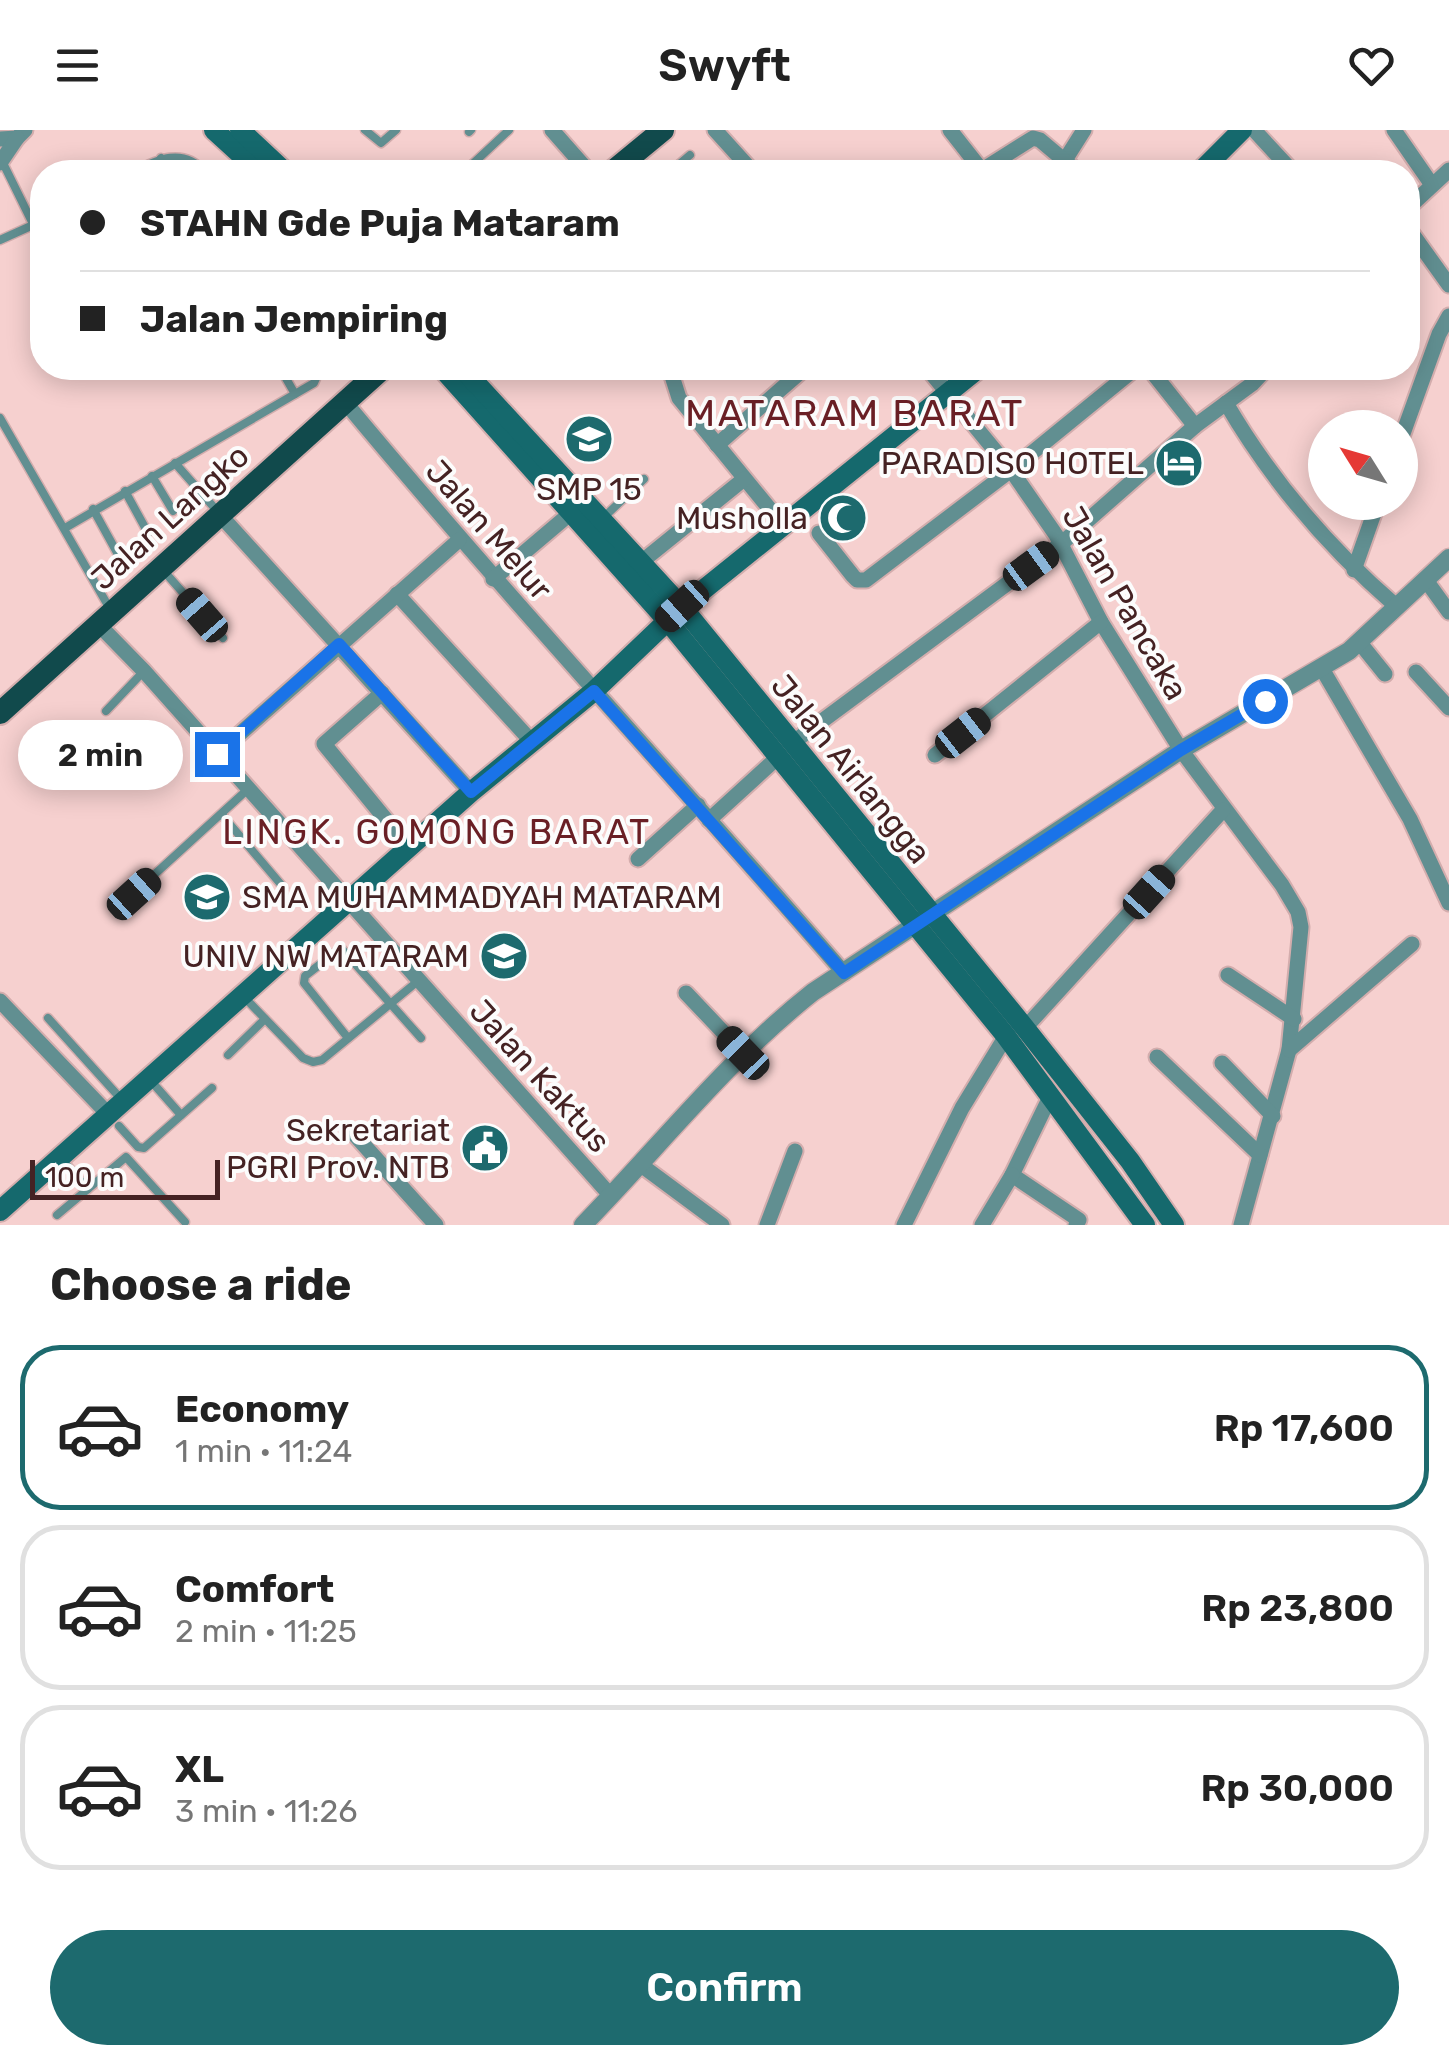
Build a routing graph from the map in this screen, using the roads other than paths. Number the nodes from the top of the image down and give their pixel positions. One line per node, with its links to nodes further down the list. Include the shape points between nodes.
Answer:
1 (240, 130): 21 (main road)
2 (365, 130): 3 (lane, via 381,142)
3 (396, 130)
4 (510, 130): 22 (lane)
5 (552, 130): 23 (street)
6 (663, 130): 24 (main road)
7 (715, 130): 26 (street)
8 (950, 130): 27 (street)
9 (1084, 130): 29 (street)
10 (1242, 130): 30 (main road)
11 (1254, 130): 31 (street)
12 (1394, 130): 32 (street)
13 (217, 131): 20 (main road)
14 (21, 134): 15 (street); 33 (street)
15 (0, 139)
16 (690, 154): 25 (lane)
17 (161, 158): 18 (lane); 19 (lane)
18 (157, 160)
19 (189, 160)
20 (247, 160)
21 (271, 160)
22 (477, 160)
23 (578, 160)
24 (627, 160)
25 (683, 160)
26 (741, 160)
27 (972, 160)
28 (998, 160): 29 (street, via 1030,138)
29 (1064, 160)
30 (1212, 160)
31 (1282, 160)
32 (1415, 160)
33 (3, 165): 38 (lane)
34 (1420, 167): 36 (street)
35 (1449, 170): 36 (street)
36 (1432, 184): 37 (street)
37 (1420, 196)
38 (30, 211)
39 (30, 227): 40 (lane)
40 (0, 240)
41 (1420, 245): 42 (street)
42 (1449, 285)
43 (1449, 316): 60 (street)
44 (287, 380): 56 (lane)
45 (316, 380): 56 (lane)
46 (370, 380): 58 (main road, Jalan Langko)
47 (453, 380): 72 (main road, Jalan Airlangga)
48 (473, 380): 74 (main road, Jalan Airlangga)
49 (673, 380): 63 (street, via 679,398)
50 (790, 380): 63 (street)
51 (937, 380): 57 (street, Jalan Pancaka)
52 (969, 380): 57 (main road)
53 (1121, 380): 65 (street)
54 (1159, 380): 62 (street)
55 (1256, 380): 59 (street)
56 (295, 394): 64 (lane)
57 (954, 399): 65 (street, Jalan Pancaka); 76 (main road)
58 (345, 402): 73 (main road, Jalan Langko); 80 (street, Jalan Melur)
59 (1226, 403): 62 (street); 86 (street, via 1260,459)
60 (1412, 410)
61 (0, 418): 77 (lane)
62 (1195, 426): 81 (street)
63 (716, 445): 68 (street)
64 (175, 462): 66 (lane); 73 (lane)
65 (1011, 470): 79 (street, via 866,580 856,580); 81 (street, Jalan Pancaka)
66 (152, 476): 69 (lane); 71 (lane)
67 (644, 479): 74 (lane)
68 (744, 479): 76 (street); 84 (street)
69 (124, 491): 70 (lane); 78 (lane)
70 (93, 509): 77 (lane); 82 (lane)
71 (173, 510)
72 (572, 512): 87 (street); 92 (main road, Jalan Airlangga)
73 (221, 516): 85 (main road, Jalan Langko); 96 (street)
74 (602, 519): 84 (main road, Jalan Airlangga)
75 (1372, 520): 86 (street)
76 (782, 524): 92 (main road)
77 (65, 528): 93 (lane)
78 (148, 533)
79 (819, 533)
80 (460, 540): 87 (street, Jalan Melur); 89 (street)
81 (1062, 543): 94 (street, Jalan Pancaka); 109 (street)
82 (120, 558)
83 (1449, 558): 88 (street)
84 (640, 563): 92 (main road, Jalan Airlangga)
85 (162, 568): 93 (main road, Jalan Langko); 95 (lane)
86 (1354, 570): 90 (street)
87 (493, 579): 102 (street, Jalan Melur)
88 (1425, 579): 90 (street); 91 (street)
89 (398, 594): 96 (street); 107 (street)
90 (1396, 606): 97 (street)
91 (1449, 612)
92 (674, 613): 102 (main road); 109 (main road, Jalan Airlangga)
93 (106, 620): 99 (street, Jalan Kaktus); 106 (main road, Jalan Langko)
94 (1101, 622): 108 (street, Jalan Pancaka); 111 (street)
95 (223, 638)
96 (339, 644): 103 (street); 110 (street)
97 (1360, 644): 98 (street); 101 (street)
98 (1321, 668): 108 (street); 123 (street, via 1410,820)
99 (144, 671): 105 (lane); 110 (street, Jalan Kaktus)
100 (1416, 672): 104 (street)
101 (1385, 674)
102 (594, 691): 107 (main road); 114 (street, Jalan Melur)
103 (382, 694): 113 (street); 118 (street, via 324,744)
104 (1449, 708)
105 (106, 710)
106 (0, 714)
107 (532, 742): 113 (main road)
108 (1181, 750): 115 (street, Jalan Pancaka); 124 (street)
109 (784, 751): 117 (street); 124 (main road, Jalan Airlangga)
110 (217, 754): 112 (street, Jalan Kaktus)
111 (935, 756)
112 (247, 790): 116 (lane); 122 (street, Jalan Kaktus)
113 (471, 792): 118 (main road)
114 (698, 805): 117 (street, Jalan Melur); 119 (street)
115 (1223, 810): 135 (street, Jalan Pancaka, via 1298,912); 136 (street)
116 (222, 814): 120 (lane); 121 (lane)
117 (710, 820): 126 (street, Jalan Melur)
118 (410, 849): 122 (main road)
119 (638, 859)
120 (284, 888)
121 (134, 894)
122 (347, 902): 128 (street, Jalan Kaktus); 130 (main road)
123 (1449, 903)
124 (923, 920): 126 (street); 136 (main road, Jalan Airlangga)
125 (1412, 944): 139 (street)
126 (844, 973): 140 (street)
127 (1228, 975): 135 (street)
128 (418, 981): 132 (lane); 157 (street, Jalan Kaktus)
129 (686, 993): 140 (street)
130 (242, 995): 134 (lane); 144 (main road)
131 (0, 1000): 147 (street)
132 (392, 1002): 137 (lane); 137 (lane, via 346,949 337,949 304,984); 138 (lane)
133 (48, 1018): 147 (lane)
134 (265, 1019): 137 (lane, via 313,1062); 141 (lane)
135 (1294, 1019): 139 (street, Jalan Pancaka)
136 (1015, 1032): 146 (main road, Jalan Airlangga); 166 (street, via 962,1108); 169 (main road, Jalan Airlangga, via 1130,1161)
137 (348, 1038)
138 (421, 1038)
139 (1289, 1050): 149 (street, Jalan Pancaka)
140 (743, 1053): 154 (street)
141 (228, 1055)
142 (1157, 1056): 152 (street)
143 (1222, 1063): 149 (street)
144 (148, 1078): 147 (main road); 148 (lane)
145 (212, 1088): 148 (lane)
146 (1051, 1095): 155 (street); 168 (main road, Jalan Airlangga)
147 (117, 1113): 148 (lane, via 144,1148); 153 (main road)
148 (181, 1115)
149 (1273, 1116): 152 (street, Jalan Pancaka)
150 (354, 1134): 163 (street)
151 (795, 1152): 165 (street)
152 (1260, 1155): 170 (street, Jalan Pancaka)
153 (60, 1157): 156 (lane); 158 (main road)
154 (641, 1165): 157 (street); 161 (street)
155 (1012, 1175): 162 (street); 167 (street)
156 (88, 1189): 159 (lane); 160 (lane, via 126,1157)
157 (611, 1196): 164 (street)
158 (0, 1212)
159 (58, 1215)
160 (185, 1222)
161 (711, 1222)
162 (1078, 1222)
163 (436, 1225)
164 (583, 1225)
165 (767, 1225)
166 (904, 1225)
167 (982, 1225)
168 (1145, 1225)
169 (1174, 1225)
170 (1241, 1225)

